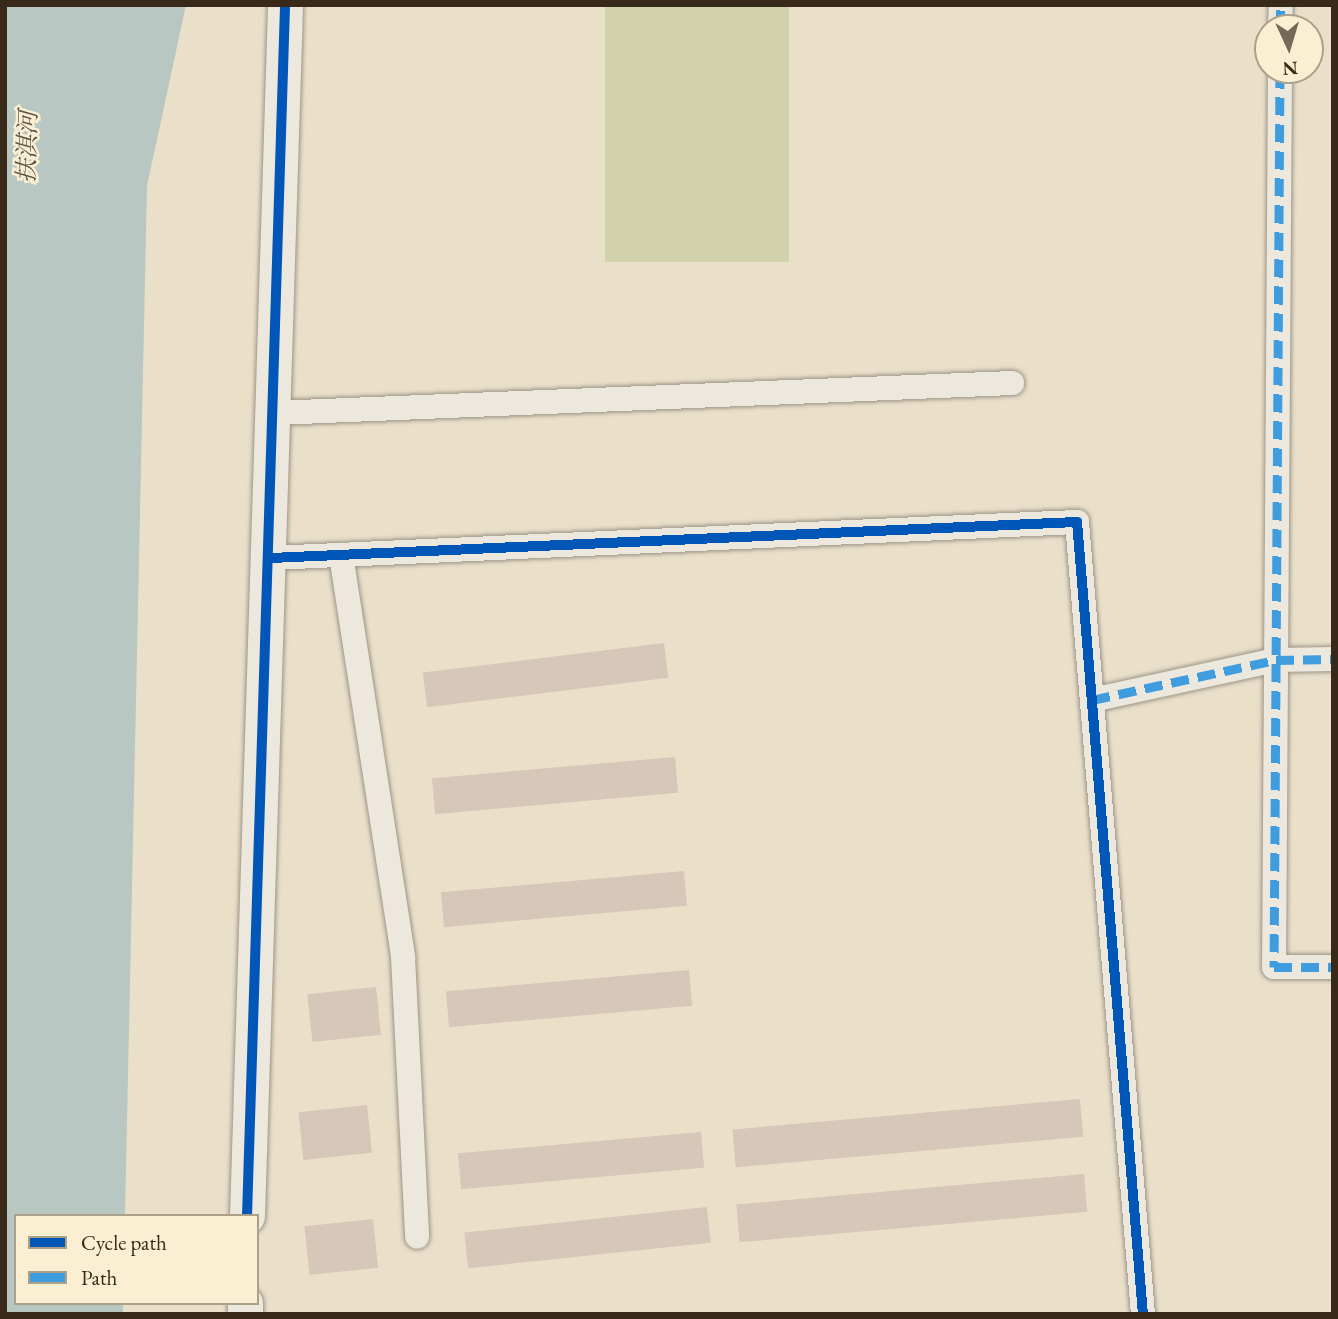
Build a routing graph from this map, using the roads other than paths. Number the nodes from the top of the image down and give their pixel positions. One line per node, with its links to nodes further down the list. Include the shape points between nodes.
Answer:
1 (285, 5): 4 (street)
2 (1280, 84): 8 (street)
3 (1012, 383): 4 (street)
4 (275, 413): 6 (street)
5 (341, 555): 6 (street); 9 (street, via 1077,522); 12 (street, via 403,957)
6 (271, 558): 11 (street)
7 (1333, 659): 8 (street)
8 (1276, 660): 9 (street); 10 (street, via 1274,967)
9 (1092, 700): 13 (street)
10 (1333, 967)
11 (247, 1214)
12 (417, 1237)
13 (1143, 1314)

